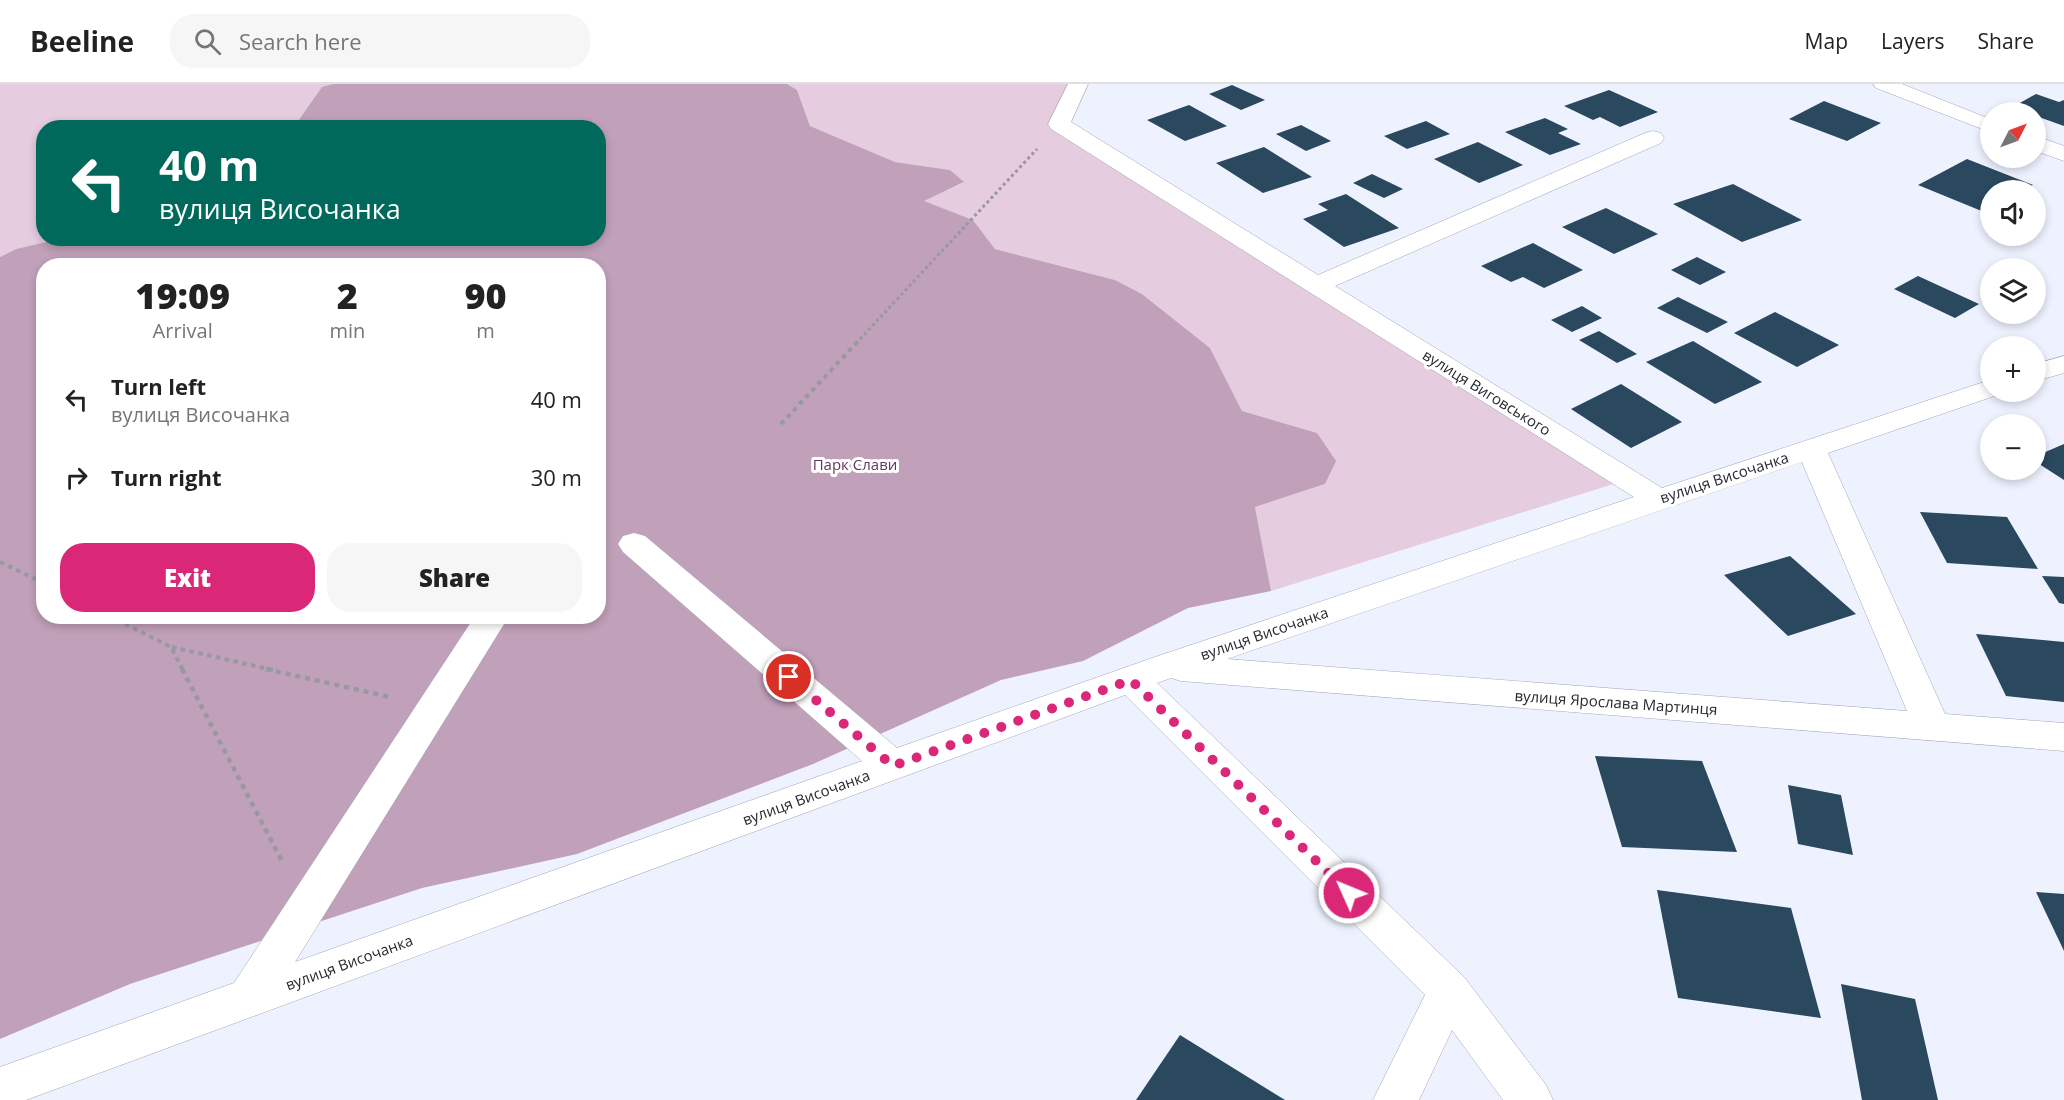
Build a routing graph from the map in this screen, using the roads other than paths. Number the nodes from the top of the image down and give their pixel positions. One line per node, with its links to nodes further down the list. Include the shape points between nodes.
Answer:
1 (1078, 84): 7 (street, вулиця Виговського, via 1059,124)
2 (1883, 84): 3 (street)
3 (1980, 122)
4 (1653, 138): 7 (street)
5 (2046, 147): 6 (street)
6 (2064, 154)
7 (1315, 285): 12 (street, вулиця Виговського)
8 (2064, 364): 9 (street)
9 (2046, 370)
10 (1980, 391): 11 (street, вулиця Височанка)
11 (1811, 448): 12 (street, вулиця Височанка); 16 (street)
12 (1658, 499): 15 (street, вулиця Височанка)
13 (634, 544): 18 (street)
14 (488, 624): 20 (street)
15 (1149, 673): 16 (street, вулиця Ярослава Мартинця); 18 (street, вулиця Височанка); 19 (street)
16 (1932, 726): 17 (street, вулиця Ярослава Мартинця)
17 (2064, 737)
18 (893, 766): 20 (street, вулиця Височанка)
19 (1449, 992): 22 (street); 23 (street)
20 (249, 998): 21 (street, вулиця Височанка)
21 (0, 1088)
22 (1396, 1100)
23 (1530, 1100)

